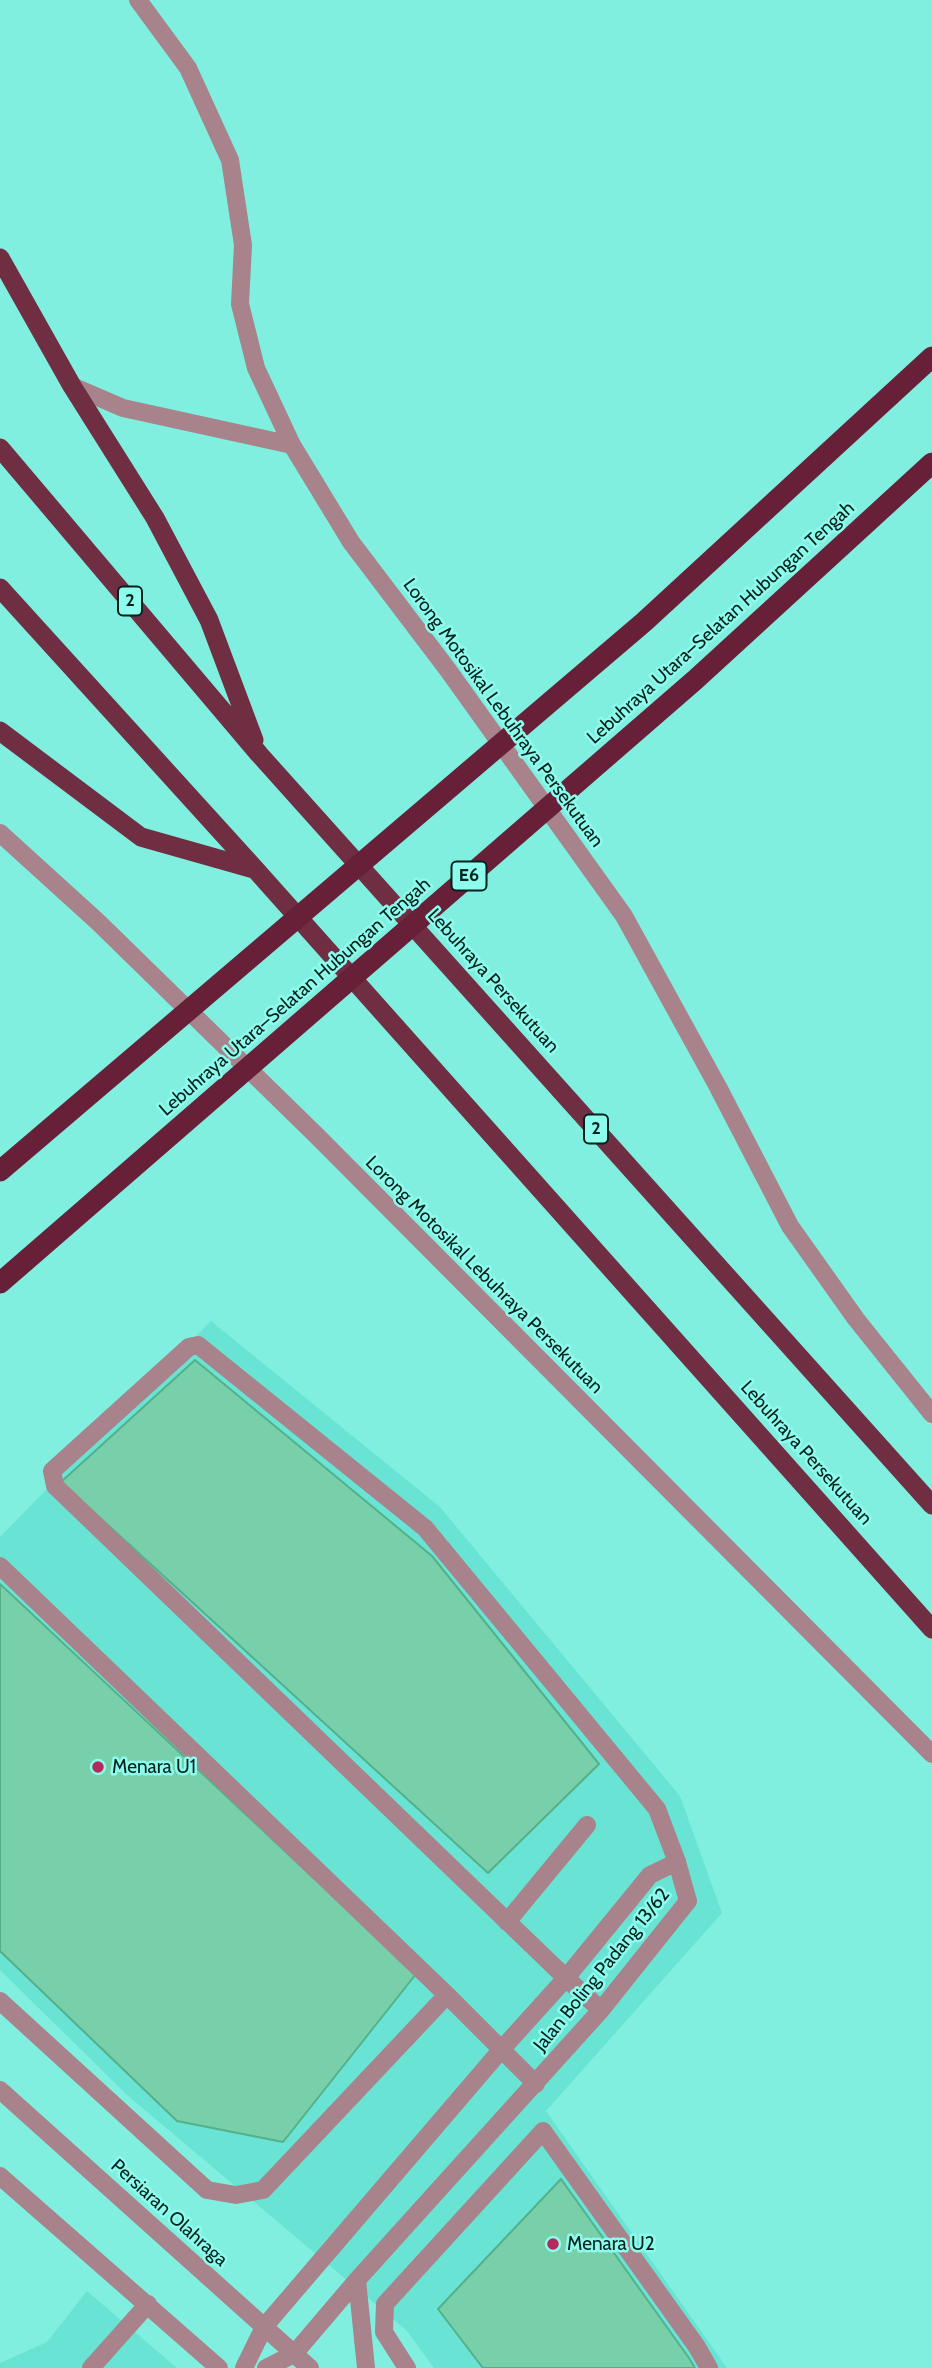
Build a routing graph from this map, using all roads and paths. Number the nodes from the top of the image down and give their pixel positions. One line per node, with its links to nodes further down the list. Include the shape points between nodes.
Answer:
1 (138, 0): 5 (street, Lorong Motosikal Lebuhraya Persekutuan, via 188,68 230,160 243,245 240,304 256,368)
2 (0, 258): 4 (highway)
3 (932, 357): 13 (highway, bridge, via 644,622)
4 (72, 386): 5 (street, via 123,408); 10 (highway, via 155,518 209,620)
5 (292, 445): 15 (street, Lorong Motosikal Lebuhraya Persekutuan, via 351,542 624,916 790,1227)
6 (0, 448): 10 (highway, Lebuhraya Persekutuan / 2)
7 (932, 463): 14 (highway, Lebuhraya Utara–Selatan Hubungan Tengah / E6, bridge, via 695,680)
8 (0, 588): 12 (highway, Lebuhraya Persekutuan)
9 (0, 731): 12 (highway, via 141,837)
10 (259, 754): 16 (highway, Lebuhraya Persekutuan / 2)
11 (0, 833): 19 (street, Lorong Motosikal Lebuhraya Persekutuan, via 317,1136)
12 (255, 869): 18 (highway, Lebuhraya Persekutuan)
13 (0, 1171)
14 (0, 1283)
15 (932, 1414)
16 (932, 1505)
17 (0, 1566): 24 (street)
18 (932, 1629)
19 (932, 1754)
20 (587, 1825): 22 (street)
21 (677, 1863): 22 (street, via 657,1809 425,1528 198,1345 189,1347 52,1471 55,1486); 23 (street, Jalan Boling Padang 13/62, via 650,1875); 26 (street, Jalan Boling Padang 13/62, via 688,1901)
22 (507, 1922): 23 (street)
23 (566, 1978): 26 (street); 27 (street, Jalan Boling Padang 13/62)
24 (447, 1995): 25 (street, via 263,2190 236,2195 208,2190); 27 (street)
25 (0, 2001)
26 (601, 2010): 28 (street, Jalan Boling Padang 13/62)
27 (501, 2050): 28 (street); 33 (street, Jalan Boling Padang 13/62)
28 (536, 2084): 31 (street, Jalan Boling Padang 13/62)
29 (0, 2090): 33 (street, Persiaran Olahraga)
30 (0, 2176): 32 (street)
31 (357, 2280): 34 (street, Jalan Boling Padang 13/62); 40 (street)
32 (148, 2304): 35 (street); 36 (street)
33 (264, 2327): 34 (street, Persiaran Olahraga); 37 (street, Jalan Boling Padang 13/62)
34 (294, 2354): 38 (street, Jalan Boling Padang 13/62); 39 (street, Persiaran Olahraga)
35 (91, 2368)
36 (219, 2368)
37 (244, 2368)
38 (266, 2368)
39 (310, 2368)
40 (366, 2368)
41 (407, 2368): 42 (street, via 384,2332 385,2304 542,2131)
42 (709, 2368)

